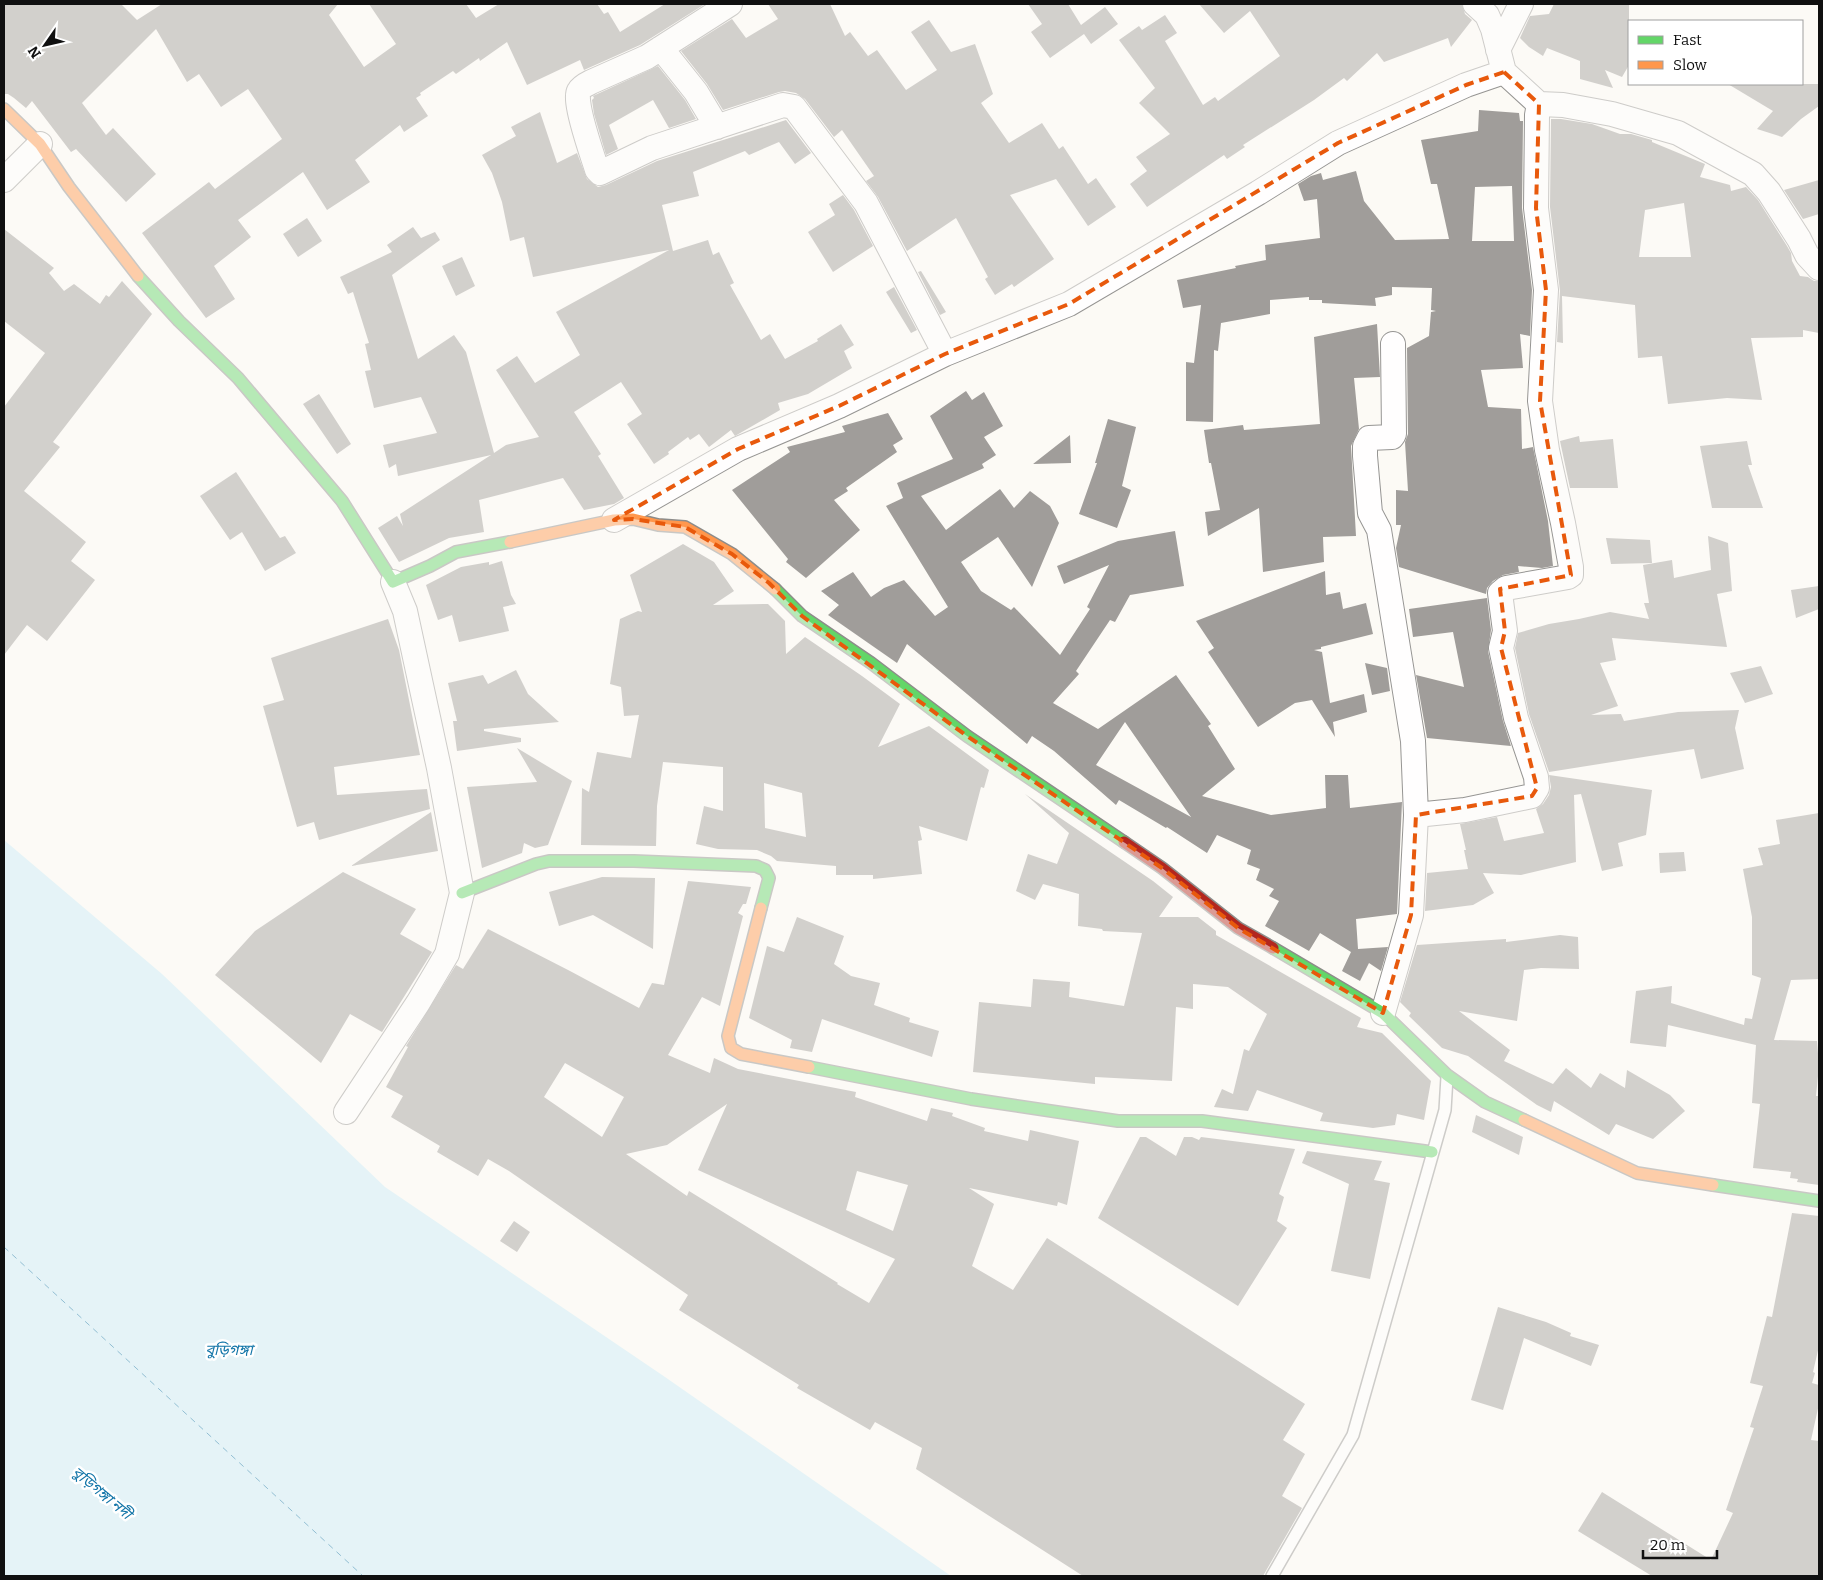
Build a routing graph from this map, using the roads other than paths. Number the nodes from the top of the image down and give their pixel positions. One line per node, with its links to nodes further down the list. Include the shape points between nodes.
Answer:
1 (730, 4): 4 (street)
2 (1475, 4): 5 (street, via 1487,16 1493,29)
3 (1520, 4): 5 (street)
4 (661, 48): 8 (street, via 696,92); 8 (street, via 578,92 580,112 599,173 652,148)
5 (1501, 61): 6 (street); 13 (street, via 1466,85 1338,144 1069,304)
6 (1538, 104): 11 (street, via 1612,114 1678,133 1753,174 1769,192 1807,255); 16 (street, via 1536,208 1546,290 1540,401 1572,567 1568,577 1506,588 1500,592 1505,631 1501,648 1516,718 1537,788 1532,796 1465,810)
7 (4, 109): 9 (street)
8 (717, 127): 13 (street, via 783,106 794,107 866,203)
9 (40, 144): 10 (street); 15 (street, via 69,188 138,276 238,378 342,501)
10 (4, 180)
11 (1819, 268)
12 (1393, 344): 16 (street, via 1394,434 1386,438 1369,438 1365,456 1370,513 1379,530 1413,741)
13 (945, 354): 14 (street, via 839,406 738,449)
14 (614, 520): 15 (street, via 456,552); 18 (street, via 633,518 658,525 685,526 732,554 769,583 802,616 871,663 966,736 1162,868 1238,928)
15 (393, 582): 17 (street, via 405,611)
16 (1416, 815): 18 (street, via 1411,915)
17 (462, 893): 20 (street, via 447,954); 21 (street, via 549,861 756,866 765,870 769,878 728,1036 731,1048 741,1054 971,1099 1118,1121 1202,1121)
18 (1383, 1013): 19 (street)
19 (1447, 1075): 21 (lane, via 1445,1110); 22 (street, via 1485,1102 1637,1173)
20 (346, 1112)
21 (1432, 1152): 23 (lane, via 1352,1434)
22 (1819, 1201)
23 (1272, 1576)

